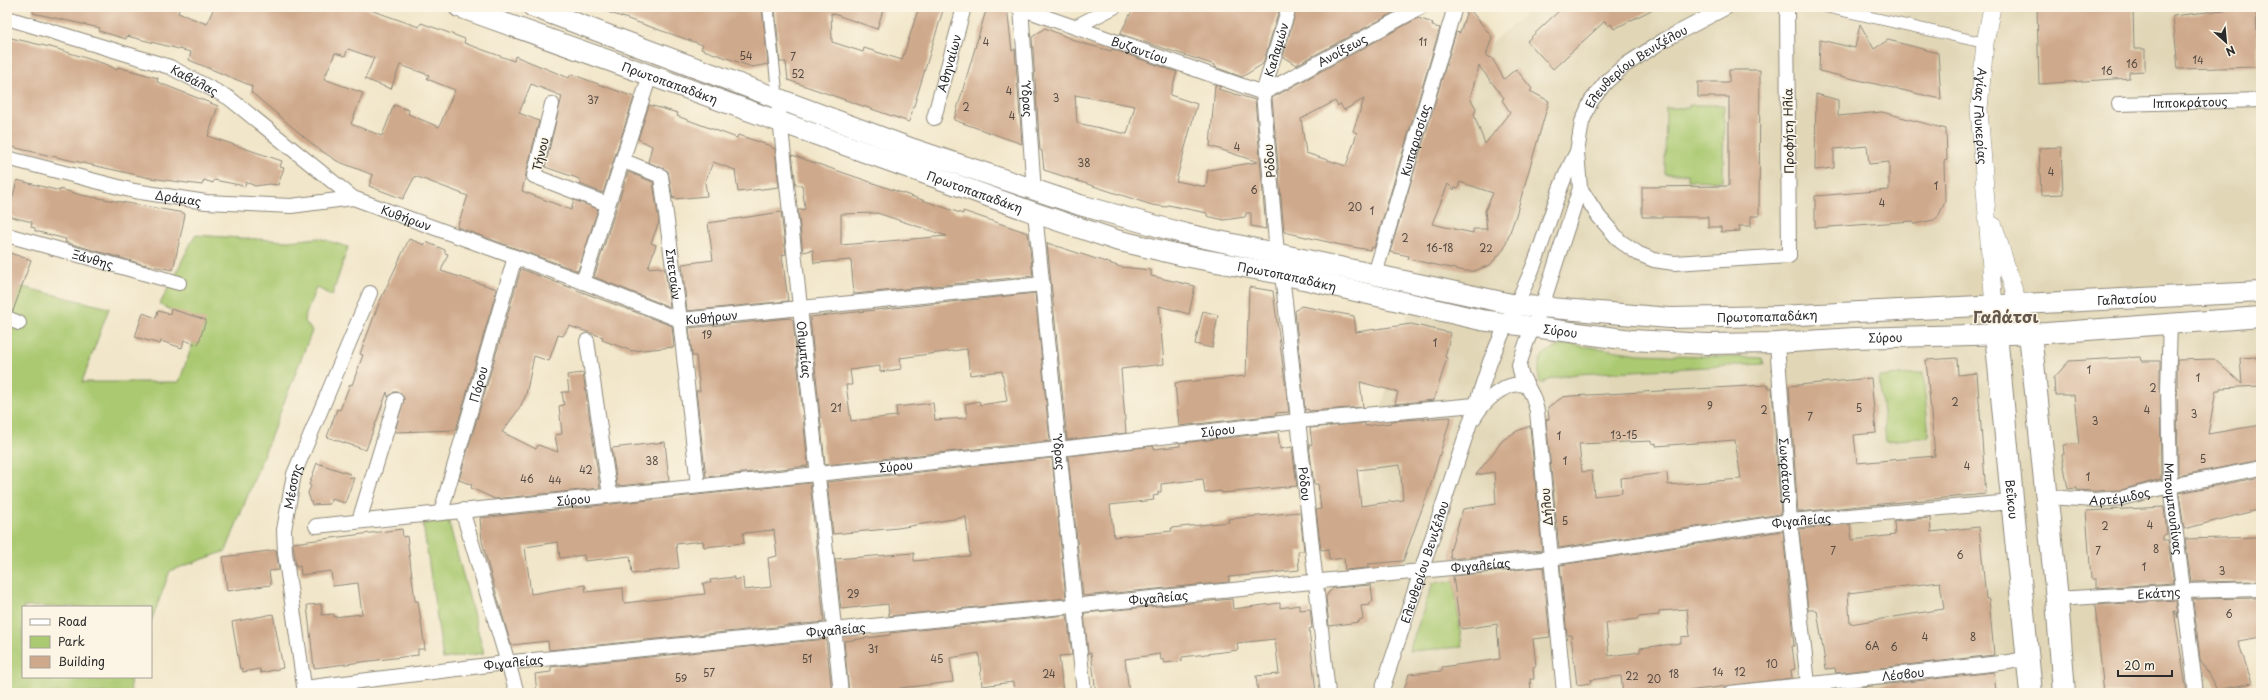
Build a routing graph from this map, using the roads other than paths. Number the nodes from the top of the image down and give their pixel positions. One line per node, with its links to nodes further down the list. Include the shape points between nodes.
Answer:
1 (459, 7): 18 (main road, Πρωτοπαπαδάκη)
2 (533, 7): 20 (main road, Πρωτοπαπαδάκη)
3 (768, 7): 20 (street, Ολυμπίας)
4 (964, 7): 24 (street, Αθηναίων)
5 (1114, 7): 16 (street)
6 (1289, 7): 19 (street, Καλαμών)
7 (1421, 7): 19 (street, Ανοίξεως)
8 (1455, 7): 39 (street, Κυπαρισσίας)
9 (1727, 7): 14 (street, Ελευθερίου Βενιζέλου)
10 (1786, 7): 29 (street, Προφήτη Ηλία, via 1789,256 1674,263 1654,260 1639,254 1620,241 1599,217)
11 (1826, 7): 17 (street)
12 (1992, 7): 17 (street, Αγίας Γλυκερίας)
13 (1019, 8): 16 (street, Βυζαντίου); 30 (street, Ύδρας)
14 (1705, 12): 26 (street, Ελευθερίου Βενιζέλου, via 1606,82 1591,101 1582,122)
15 (7, 18): 31 (street, Καβάλας, via 176,70 229,98)
16 (1075, 27): 19 (street, Βυζαντίου)
17 (1985, 43): 32 (street, Αγίας Γλυκερίας, via 1980,109)
18 (650, 75): 25 (main road, Πρωτοπαπαδάκη); 28 (street)
19 (1263, 93): 36 (street, Ρόδου)
20 (778, 100): 25 (street, Ολυμπίας); 30 (main road, Πρωτοπαπαδάκη)
21 (2261, 100): 23 (street, Ιπποκράτους)
22 (552, 104): 33 (street, Τήνου, via 534,176)
23 (2119, 104)
24 (934, 118)
25 (780, 122): 34 (main road, Πρωτοπαπαδάκη); 49 (street, Ολυμπίας)
26 (1577, 152): 29 (street, Ελευθερίου Βενιζέλου); 46 (street, Ελευθερίου Βενιζέλου, via 1564,176 1534,266)
27 (7, 158): 31 (street, Δράμας, via 134,191 206,202 291,206)
28 (624, 161): 33 (street); 51 (street, Σπετσών, via 661,176)
29 (1580, 188): 47 (street, Ελευθερίου Βενιζέλου)
30 (1034, 190): 36 (main road, Πρωτοπαπαδάκη, via 1186,234)
31 (352, 198): 37 (street, Κυθήρων)
32 (1986, 201): 45 (street, Αγίας Γλυκερίας); 48 (street, Αγίας Γλυκερίας)
33 (607, 204): 40 (street)
34 (1035, 213): 38 (main road, Πρωτοπαπαδάκη, via 1116,240 1184,256); 42 (street, Ύδρας)
35 (7, 236): 41 (street, Ξάνθης)
36 (1277, 253): 39 (main road, Πρωτοπαπαδάκη)
37 (515, 257): 40 (street, Κυθήρων); 73 (street, Πόρου)
38 (1282, 274): 53 (main road, Πρωτοπαπαδάκη, via 1481,320); 62 (street, Ρόδου)
39 (1375, 274): 46 (main road, Πρωτοπαπαδάκη)
40 (583, 282): 51 (street, Κυθήρων)
41 (179, 283)
42 (1043, 284): 49 (street, Κυθήρων); 64 (street, Ύδρας)
43 (2261, 292): 45 (main road, Γαλατσίου)
44 (370, 293): 88 (street, Μέσσης, via 294,474 284,530)
45 (2018, 304): 48 (main road, Γαλατσίου); 55 (street, Αγίας Γλυκερίας)
46 (1516, 305): 47 (main road, Πρωτοπαπαδάκη); 53 (street)
47 (1542, 306): 48 (main road, Πρωτοπαπαδάκη, via 1669,318 1779,316); 54 (street)
48 (1992, 306): 56 (street, Βεΐκου)
49 (800, 308): 51 (street, Κυθήρων); 66 (street, Ολυμπίας)
50 (2261, 317): 52 (main road)
51 (680, 320): 67 (street, Σπετσών)
52 (2170, 322): 55 (main road); 68 (street, Μπουμπουλίνας)
53 (1506, 323): 54 (main road, Πρωτοπαπαδάκη); 61 (street, Ελευθερίου Βενιζέλου)
54 (1534, 327): 58 (main road, Σύρου, via 1631,340 1707,344); 59 (street, Δήλου, via 1519,365)
55 (2030, 333): 56 (main road); 70 (main road)
56 (1996, 334): 58 (main road, Σύρου); 71 (main road, Βεΐκου)
57 (587, 341): 69 (street)
58 (1776, 343): 75 (street, Σωκράτους)
59 (1525, 385): 63 (street, Ελευθερίου Βενιζέλου, via 1518,383 1498,392 1476,415); 77 (street, Δήλου, via 1533,397 1537,410)
60 (396, 400): 74 (street)
61 (1475, 405): 62 (street, Σύρου); 63 (street, Ελευθερίου Βενιζέλου)
62 (1298, 421): 64 (street, Σύρου); 79 (street, Ρόδου)
63 (1467, 430): 78 (street, Ελευθερίου Βενιζέλου)
64 (1059, 449): 66 (street, Σύρου); 83 (street, Ύδρας)
65 (2261, 468): 68 (street, Αρτέμιδος)
66 (818, 473): 67 (street, Σύρου); 84 (street, Ολυμπίας)
67 (698, 486): 69 (street, Σύρου)
68 (2170, 486): 70 (street, Αρτέμιδος, via 2122,498 2095,500); 81 (street, Μπουμπουλίνας)
69 (610, 495): 72 (street, Σύρου)
70 (2047, 496): 82 (main road)
71 (2012, 502): 75 (street, Φιγαλείας); 85 (main road, Βεΐκου)
72 (462, 510): 73 (street, Σύρου); 86 (street)
73 (441, 512): 74 (street, Σύρου)
74 (359, 521): 76 (street, Σύρου)
75 (1790, 522): 77 (street, Φιγαλείας); 87 (street, Σωκράτους)
76 (316, 526)
77 (1551, 558): 78 (street, Φιγαλείας); 94 (street, Δήλου)
78 (1420, 571): 79 (street, Φιγαλείας); 93 (street, Ελευθερίου Βενιζέλου)
79 (1315, 581): 83 (street, Φιγαλείας); 92 (street, Ρόδου)
80 (2261, 589): 81 (street, Εκάτης)
81 (2183, 590): 82 (street, Εκάτης); 98 (street, Μπουμπουλίνας)
82 (2057, 599): 97 (main road)
83 (1075, 606): 84 (street, Φιγαλείας); 91 (street, Ύδρας)
84 (834, 630): 86 (street, Φιγαλείας); 90 (street, Ολυμπίας)
85 (2027, 658): 87 (street, Λέσβου); 96 (main road, Βεΐκου)
86 (506, 663): 88 (street, Φιγαλείας); 89 (street)
87 (1808, 689): 95 (street, Λέσβου)
88 (304, 690)
89 (517, 693)
90 (841, 693)
91 (1084, 693)
92 (1328, 693)
93 (1381, 693)
94 (1564, 693)
95 (1730, 693)
96 (2031, 693)
97 (2064, 693)
98 (2196, 693)

